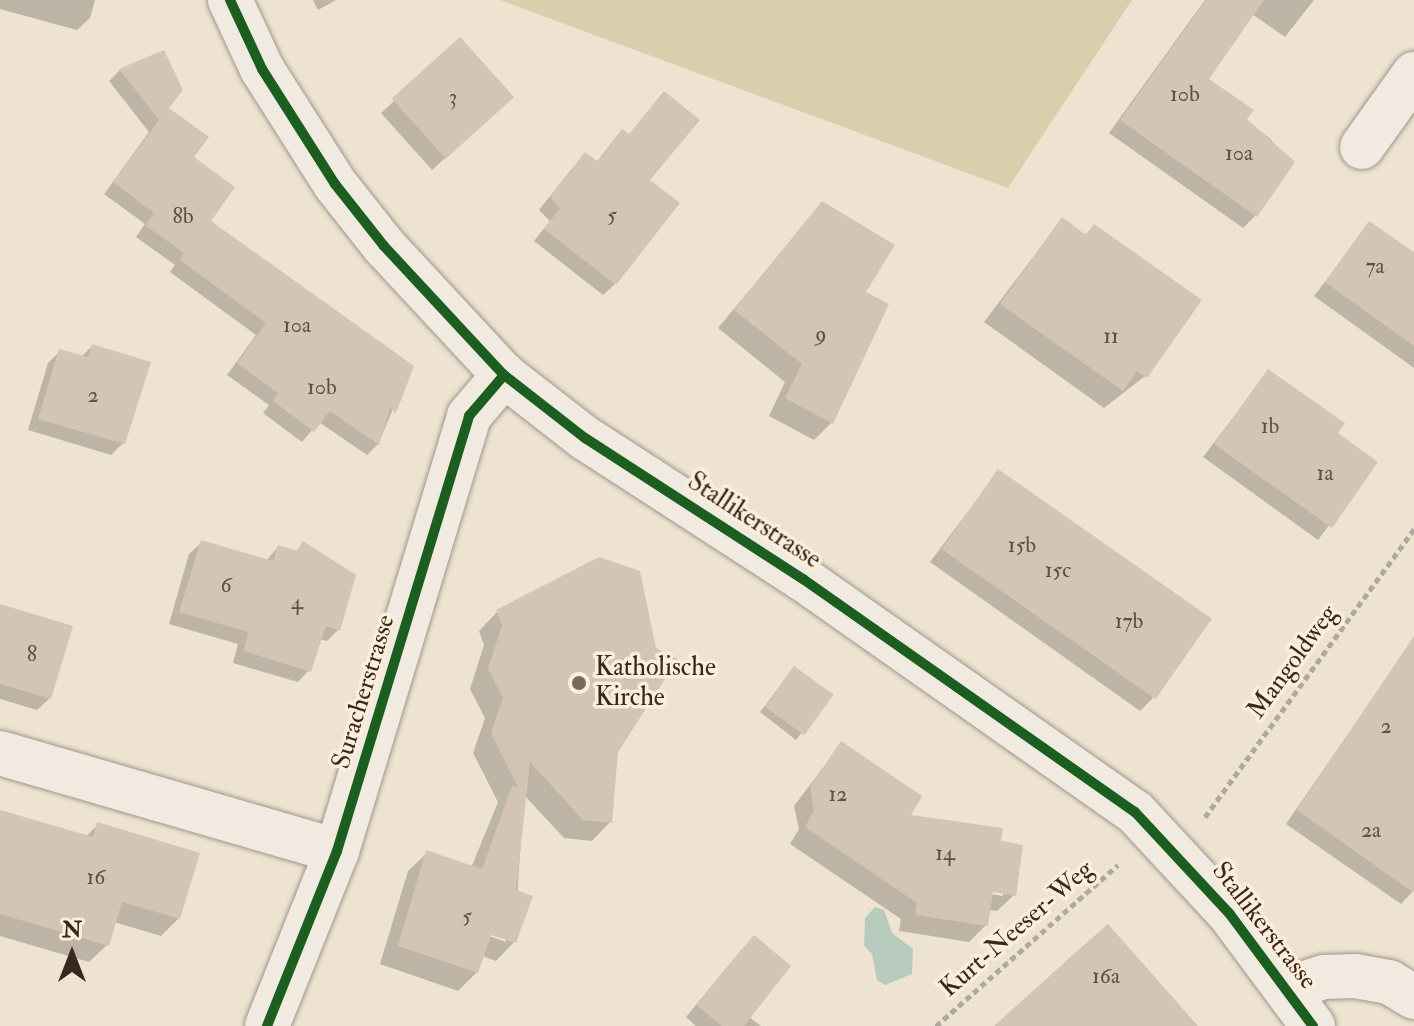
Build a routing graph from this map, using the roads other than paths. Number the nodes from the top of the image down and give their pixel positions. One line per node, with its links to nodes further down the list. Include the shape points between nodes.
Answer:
1 (230, 0): 4 (main road, Stallikerstrasse, via 262,69 335,184 384,246)
2 (1414, 74): 3 (main road)
3 (1362, 147)
4 (504, 375): 6 (main road, Suracherstrasse, via 469,416); 7 (main road, Stallikerstrasse, via 573,430 743,538 1135,812 1229,913)
5 (0, 753): 6 (main road)
6 (337, 851): 9 (main road, Suracherstrasse)
7 (1287, 989): 8 (main road, via 1324,977 1355,976 1389,982); 10 (main road, Stallikerstrasse)
8 (1414, 997)
9 (277, 1023)
10 (1313, 1026)

